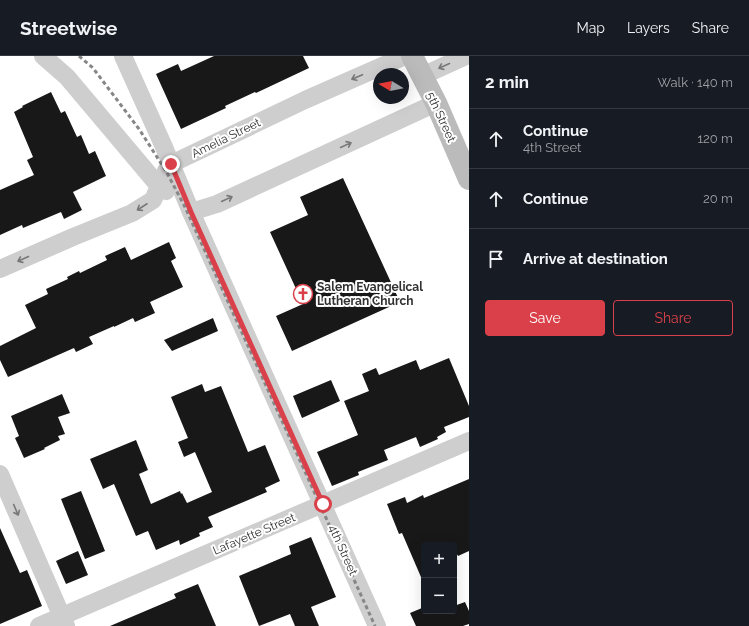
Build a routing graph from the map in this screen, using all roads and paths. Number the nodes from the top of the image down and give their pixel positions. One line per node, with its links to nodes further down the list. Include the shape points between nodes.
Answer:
1 (43, 56): 10 (street, via 66,77)
2 (123, 56): 8 (street, 4th Street)
3 (405, 56): 8 (street, Amelia Street, one-way to 8)
4 (412, 56): 6 (main road, 5th Street)
5 (466, 56): 6 (street, one-way to 6)
6 (422, 76): 7 (main road, 5th Street)
7 (436, 103): 9 (main road, 5th Street); 11 (street, one-way to 7, via 217,204)
8 (171, 164): 10 (street); 11 (street, 4th Street)
9 (469, 179)
10 (158, 185): 11 (street); 12 (street, one-way to 12, via 152,200 132,213)
11 (191, 212): 15 (street, 4th Street)
12 (0, 269)
13 (469, 441): 15 (street, Lafayette Street)
14 (0, 474): 16 (street, one-way to 16)
15 (323, 504): 16 (street, Lafayette Street); 18 (street, 4th Street)
16 (64, 621): 17 (street, Lafayette Street)
17 (38, 626)
18 (377, 626)

